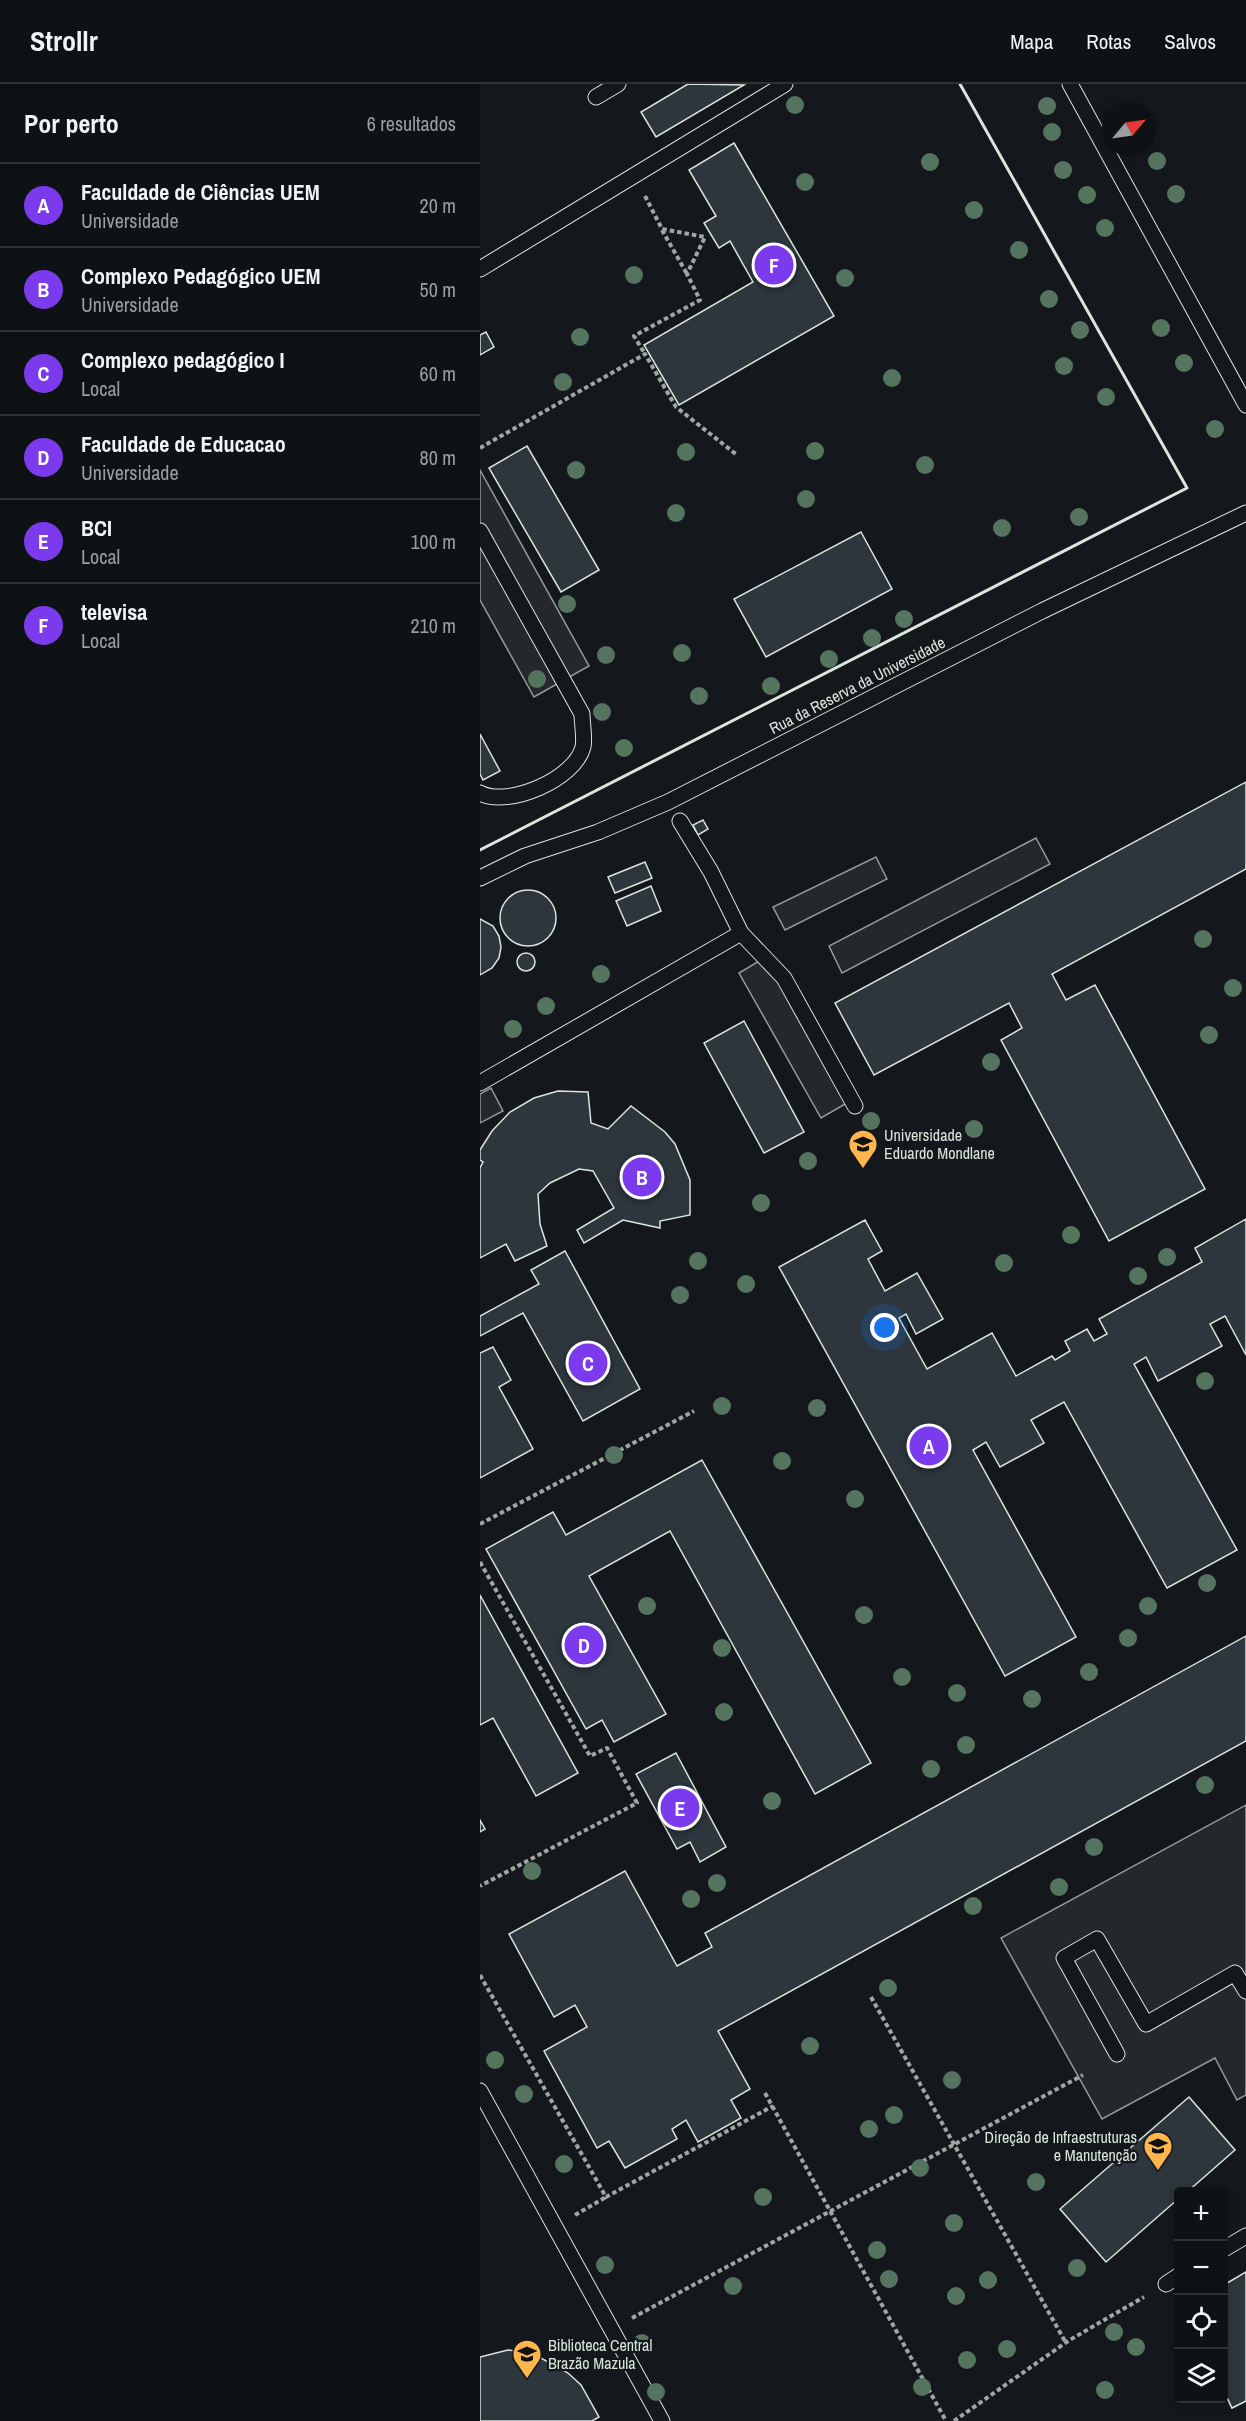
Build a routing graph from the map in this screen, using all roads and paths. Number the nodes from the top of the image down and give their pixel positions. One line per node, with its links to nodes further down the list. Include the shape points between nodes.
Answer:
1 (618, 84): 4 (lane)
2 (785, 84): 5 (lane)
3 (1070, 84): 10 (lane)
4 (596, 97)
5 (634, 175): 6 (path); 7 (lane)
6 (662, 229): 8 (path); 8 (path, via 705,237)
7 (480, 269)
8 (687, 274): 9 (path, via 700,300 634,336)
9 (645, 354): 11 (path); 12 (path, via 676,407)
10 (1246, 405)
11 (480, 448)
12 (737, 455)
13 (1246, 513): 17 (lane, Rua da Reserva da Universidade, via 1042,611 668,802 598,832 525,856)
14 (480, 531): 15 (lane, via 582,714 583,748 570,766 545,786 516,796 490,798)
15 (480, 793)
16 (680, 821): 18 (lane)
17 (480, 878)
18 (741, 933): 19 (lane); 20 (lane, via 784,978)
19 (480, 1083)
20 (855, 1106)
21 (694, 1411): 22 (path)
22 (480, 1524)
23 (480, 1562): 24 (path, via 590,1756 607,1748 636,1803)
24 (480, 1886)
25 (480, 1975): 34 (path)
26 (1246, 1991): 28 (lane, via 1235,1973 1146,2024 1097,1939 1064,1958)
27 (870, 1997): 33 (path)
28 (1117, 2054)
29 (1083, 2075): 33 (path)
30 (480, 2091): 36 (lane)
31 (765, 2093): 32 (path)
32 (773, 2106): 34 (path); 35 (path)
33 (953, 2145): 35 (path); 41 (path)
34 (606, 2197): 36 (path)
35 (830, 2212): 40 (path); 43 (path)
36 (556, 2227): 40 (lane)
37 (1246, 2235): 38 (lane)
38 (1228, 2246)
39 (1172, 2280): 41 (path)
40 (613, 2329): 42 (lane)
41 (1066, 2343): 44 (path)
42 (662, 2421)
43 (946, 2421)
44 (954, 2421)

